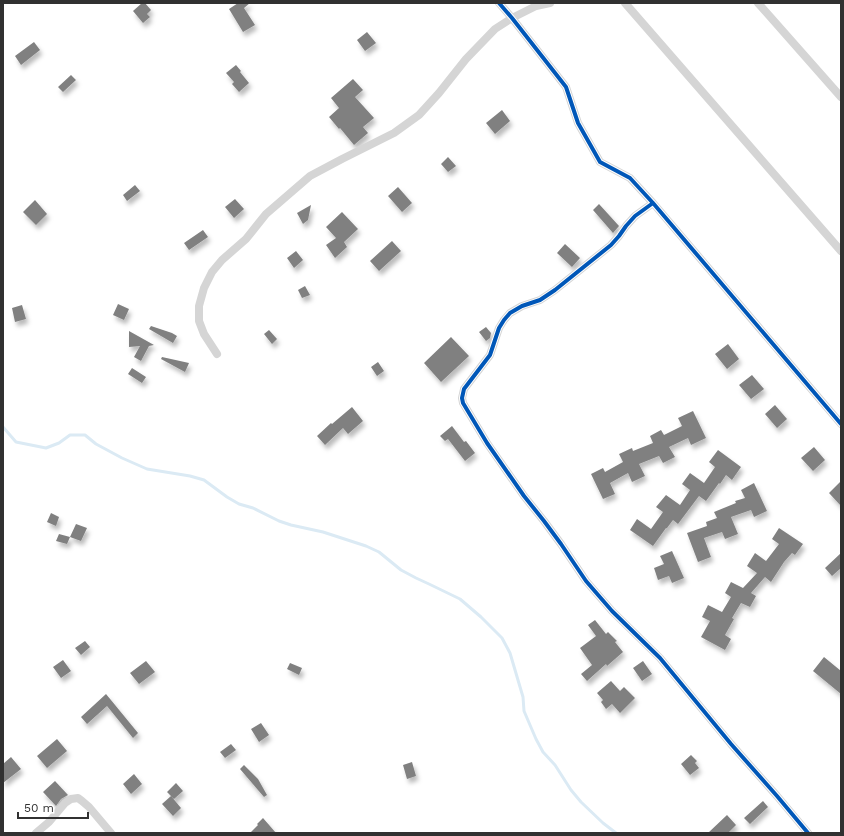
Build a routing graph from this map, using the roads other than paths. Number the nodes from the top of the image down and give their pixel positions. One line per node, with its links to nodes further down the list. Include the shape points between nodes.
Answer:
1 (499, 3): 5 (street)
2 (550, 3): 5 (street, via 536,6)
3 (625, 3): 8 (street)
4 (758, 3): 6 (street)
5 (512, 18): 7 (street, via 566,87 578,124 600,162 630,178); 9 (street, via 485,39 419,115 394,133 310,176 266,214 246,239 222,260 209,277 199,306 199,321 204,334)
6 (841, 97)
7 (653, 203): 10 (street); 13 (street, via 635,216 611,245 555,290 507,316 499,328 490,355 464,389 462,403 487,443 586,581 612,611 660,658)
8 (841, 251)
9 (218, 354)
10 (841, 424)
11 (36, 833): 12 (street, via 50,822 65,803 78,798)
12 (111, 833)
13 (808, 833)

